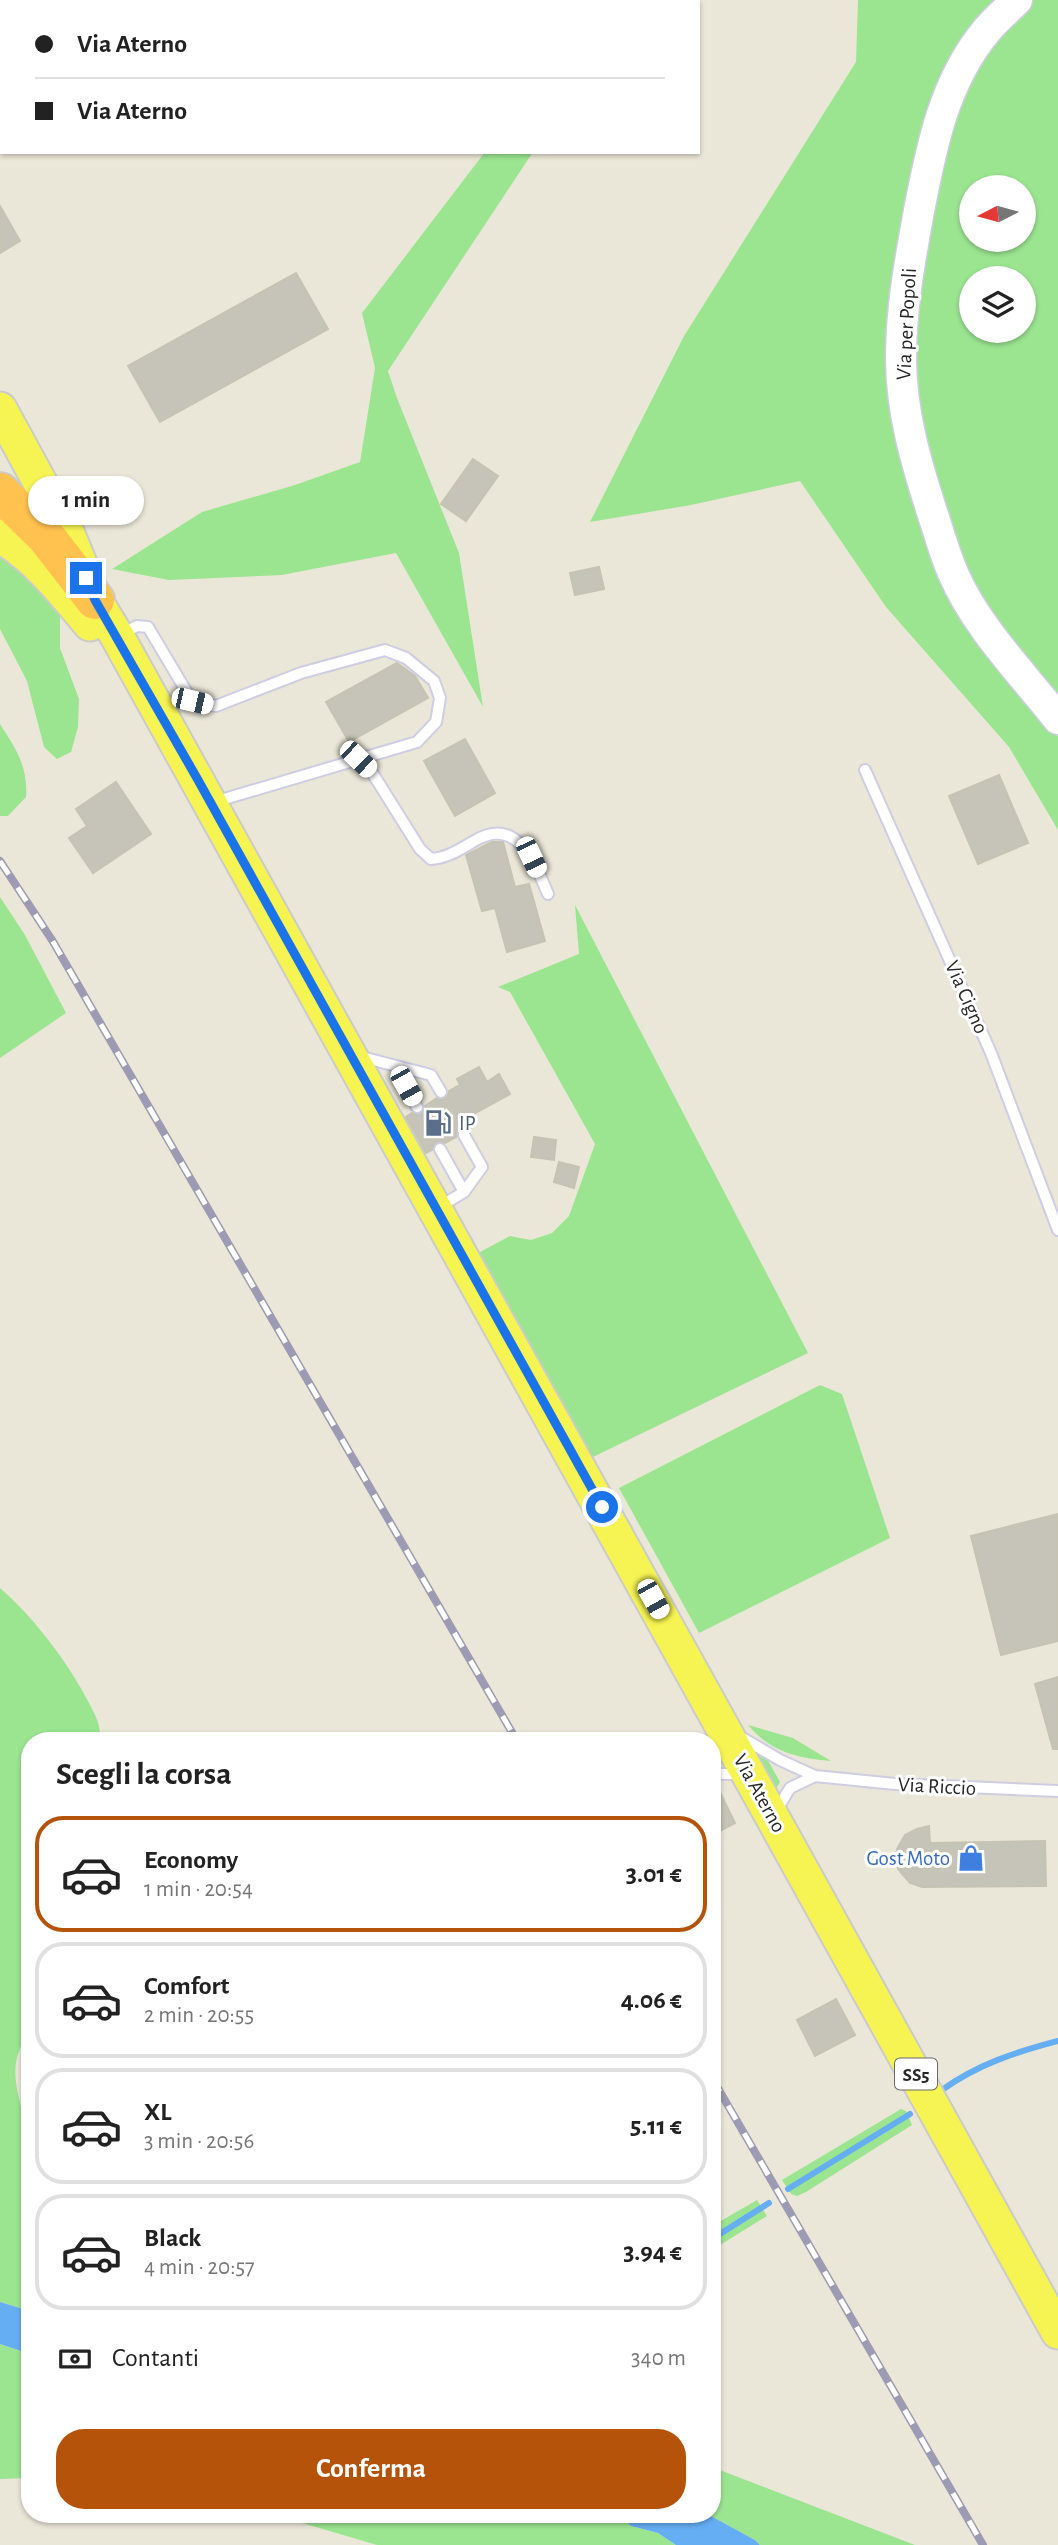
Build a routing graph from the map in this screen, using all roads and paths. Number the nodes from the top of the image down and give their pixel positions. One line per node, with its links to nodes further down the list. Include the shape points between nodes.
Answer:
1 (1017, 0): 8 (main road, Via per Popoli, via 986,31 965,64 935,133 907,269 903,398 922,482 953,573 982,623)
2 (0, 409): 5 (main road, Via Aterno, via 67,532)
3 (0, 492): 5 (highway, via 47,538)
4 (0, 537): 7 (main road, Via Aterno, via 53,580 114,652)
5 (95, 600): 6 (main road, Via Aterno / SS5)
6 (117, 636): 7 (main road, Via Aterno / SS5); 9 (lane, via 137,626 148,627 192,701 216,706 301,673 385,650 405,658 434,681 440,698 436,722 417,742)
7 (135, 667): 11 (main road, Via Aterno / SS5)
8 (1058, 719)
9 (358, 759): 11 (lane); 12 (lane, via 431,859 442,858 482,836 509,835 531,857)
10 (864, 769): 20 (lane, Via Cigno, via 992,1053)
11 (211, 803): 13 (main road, Via Aterno / SS5)
12 (548, 894)
13 (350, 1054): 14 (lane); 19 (main road, Via Aterno / SS5)
14 (395, 1066): 15 (lane, via 431,1075); 16 (lane)
15 (441, 1092)
16 (417, 1107)
17 (464, 1135): 19 (lane, via 482,1167)
18 (440, 1149): 19 (lane)
19 (450, 1200): 21 (main road, Via Aterno / SS5)
20 (1058, 1230)
21 (725, 1728): 23 (main road, Via Aterno / SS5); 24 (lane, Via Riccio)
22 (721, 1774): 23 (lane)
23 (750, 1774): 26 (main road, Via Aterno / SS5)
24 (816, 1776): 25 (lane, Via Riccio); 26 (lane, via 790,1788)
25 (1058, 1791)
26 (773, 1816): 27 (main road, Via Aterno / SS5)
27 (1058, 2332)

